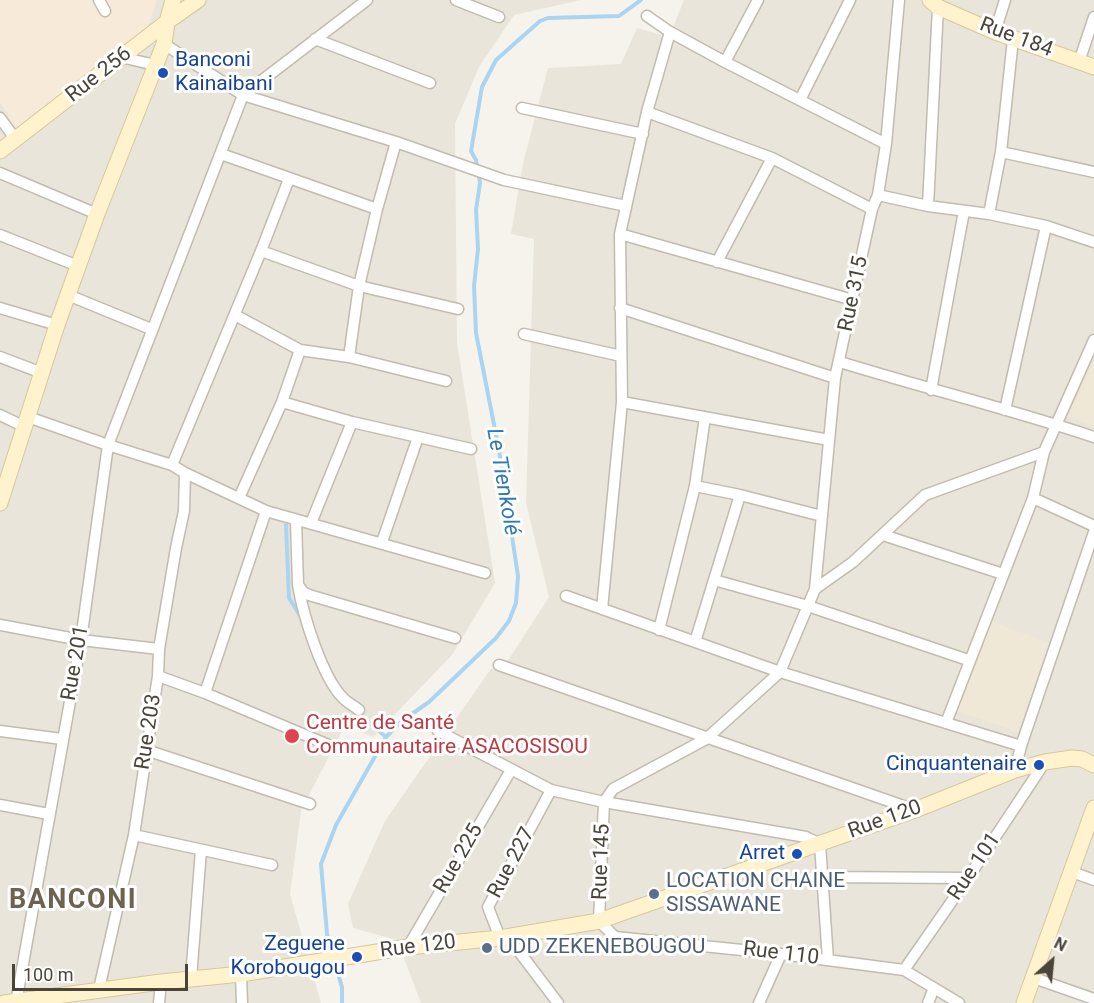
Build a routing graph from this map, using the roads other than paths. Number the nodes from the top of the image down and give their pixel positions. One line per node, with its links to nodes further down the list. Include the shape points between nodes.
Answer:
1 (99, 0): 11 (street)
2 (173, 0): 15 (main road)
3 (198, 0): 15 (main road, Rue 256)
4 (367, 0): 18 (street)
5 (456, 0): 13 (street)
6 (758, 0): 22 (street)
7 (850, 0): 28 (street)
8 (899, 0): 35 (street, Rue 315)
9 (1005, 0): 17 (street)
10 (934, 3): 17 (main road, Rue 184); 45 (street)
11 (105, 10)
12 (647, 16): 16 (street)
13 (499, 17)
14 (1094, 17): 23 (street)
15 (167, 22): 20 (main road); 21 (main road, Rue 256)
16 (670, 32): 22 (street); 30 (street)
17 (995, 32): 19 (main road, Rue 184)
18 (315, 39): 26 (street); 27 (street)
19 (1013, 39): 23 (main road, Rue 184); 37 (street)
20 (164, 44): 24 (main road); 27 (street)
21 (121, 57): 24 (street); 33 (main road, Rue 256)
22 (725, 62): 28 (street)
23 (1079, 62): 25 (main road, Rue 184)
24 (155, 65): 49 (main road)
25 (1094, 67)
26 (430, 83)
27 (243, 94): 34 (street); 38 (street, Rue 201)
28 (800, 100): 35 (street)
29 (522, 108): 32 (street)
30 (647, 112): 32 (street); 39 (street)
31 (0, 118): 33 (street)
32 (643, 134): 44 (street)
33 (16, 140): 36 (main road, Rue 256)
34 (396, 142): 44 (street, via 504,180); 46 (street)
35 (886, 144): 43 (street, Rue 315)
36 (0, 151)
37 (1001, 152): 40 (street); 50 (street)
38 (221, 154): 42 (street); 66 (street, Rue 201)
39 (772, 158): 47 (street); 56 (street)
40 (1094, 172)
41 (0, 173): 49 (street)
42 (289, 179): 46 (street); 55 (street)
43 (878, 195): 45 (street); 47 (street, Rue 315)
44 (626, 206): 52 (street)
45 (928, 206): 48 (street)
46 (377, 209): 58 (street)
47 (872, 209): 60 (street, Rue 315)
48 (964, 211): 50 (street); 77 (street)
49 (97, 214): 57 (main road)
50 (989, 214): 51 (street)
51 (1046, 226): 54 (street); 80 (street)
52 (620, 234): 56 (street); 62 (street)
53 (0, 235): 57 (street)
54 (1094, 242)
55 (261, 251): 58 (street); 64 (street)
56 (717, 262): 60 (street)
57 (78, 266): 59 (main road)
58 (359, 286): 63 (street); 72 (street)
59 (68, 295): 65 (main road); 66 (street)
60 (853, 300): 73 (street, Rue 315)
61 (0, 308): 65 (street)
62 (620, 308): 70 (street); 75 (street)
63 (458, 309)
64 (235, 315): 69 (street); 92 (street)
65 (57, 325): 74 (main road)
66 (152, 330): 89 (street, Rue 201)
67 (524, 334): 70 (street)
68 (1094, 340): 85 (street)
69 (300, 350): 72 (street); 78 (street)
70 (621, 356): 79 (street)
71 (0, 357): 74 (street)
72 (349, 357): 76 (street)
73 (840, 362): 75 (street, Rue 315); 77 (street)
74 (42, 373): 83 (main road)
75 (835, 378): 88 (street, Rue 315)
76 (446, 381)
77 (931, 390): 80 (street)
78 (282, 402): 84 (street); 96 (street)
79 (622, 402): 82 (street); 114 (street)
80 (1005, 410): 85 (street)
81 (0, 415): 83 (street)
82 (705, 417): 88 (street); 94 (street)
83 (26, 422): 89 (street); 98 (main road)
84 (352, 422): 86 (street); 102 (street)
85 (1055, 424): 87 (street); 91 (street)
86 (418, 437): 90 (street); 106 (street)
87 (1094, 437)
88 (829, 440): 100 (street, Rue 315)
89 (108, 445): 92 (street); 118 (street, Rue 201)
90 (471, 449)
91 (1044, 453): 97 (street); 105 (street, via 925,495)
92 (172, 465): 93 (street)
93 (185, 473): 96 (street); 120 (street, Rue 203, via 184,511)
94 (695, 486): 95 (street); 116 (street)
95 (740, 495): 100 (street); 109 (street)
96 (239, 498): 99 (street)
97 (1033, 498): 103 (street); 108 (street)
98 (0, 502)
99 (266, 511): 101 (street); 125 (street)
100 (822, 516): 111 (street, Rue 315)
101 (296, 520): 102 (street); 110 (street)
102 (311, 523): 106 (street)
103 (1094, 526)
104 (1094, 532): 133 (street)
105 (883, 535): 108 (street); 111 (street)
106 (382, 542): 107 (street)
107 (484, 573)
108 (1003, 574): 121 (street)
109 (714, 580): 113 (street); 119 (street)
110 (298, 585): 117 (street, via 309,595); 126 (street, via 302,609 318,652 343,698)
111 (815, 589): 113 (street, Rue 315)
112 (566, 596): 114 (street)
113 (808, 606): 121 (street); 123 (street, Rue 315)
114 (602, 609): 116 (street)
115 (0, 625): 118 (street)
116 (659, 630): 119 (street)
117 (455, 638)
118 (81, 640): 120 (street); 131 (street, Rue 201)
119 (695, 642): 123 (street)
120 (159, 649): 124 (street, Rue 203)
121 (968, 660): 127 (street)
122 (499, 665): 130 (street)
123 (780, 672): 127 (street); 130 (street)
124 (158, 676): 125 (street); 134 (street, Rue 203)
125 (205, 693): 132 (street)
126 (358, 710)
127 (946, 723): 133 (street)
128 (0, 731): 131 (street)
129 (438, 731): 137 (street)
130 (706, 739): 140 (street, via 613,789); 144 (street)
131 (62, 740): 145 (street, Rue 201)
132 (331, 746)
133 (1022, 746): 138 (street)
134 (146, 750): 141 (street); 146 (street, Rue 203)
135 (1052, 761): 136 (main road, via 1082,759); 138 (main road, Rue 120); 152 (street, Rue 101)
136 (1094, 765)
137 (511, 770): 139 (street); 156 (street, Rue 225)
138 (1015, 770): 144 (main road, Rue 120)
139 (551, 790): 140 (street); 155 (street, Rue 227, via 488,907)
140 (604, 802): 147 (street, via 806,837); 154 (street, Rue 145)
141 (310, 804)
142 (0, 805): 145 (street)
143 (1094, 808): 150 (main road)
144 (915, 810): 147 (main road, Rue 120)
145 (49, 814): 167 (street, Rue 201)
146 (134, 835): 148 (street); 165 (street, Rue 203)
147 (820, 844): 151 (street); 154 (main road, Rue 120)
148 (201, 850): 149 (street); 161 (street)
149 (272, 865)
150 (1072, 872): 153 (street); 162 (main road)
151 (822, 877): 152 (street); 158 (street)
152 (968, 878): 159 (street, Rue 101)
153 (1094, 880)
154 (599, 921): 155 (main road, Rue 120); 157 (street, Rue 110, via 615,937)
155 (504, 938): 156 (main road, Rue 120); 170 (street, Rue 227)
156 (408, 947): 160 (main road, Rue 120)
157 (781, 954): 158 (street, Rue 110); 171 (street)
158 (828, 960): 159 (street, Rue 110)
159 (904, 970): 164 (street, Rue 110)
160 (241, 974): 161 (main road, Rue 120); 169 (street)
161 (191, 978): 163 (main road, Rue 120)
162 (1034, 978): 166 (street); 174 (main road)
163 (161, 982): 165 (main road, Rue 120); 168 (street)
164 (934, 988): 172 (street); 173 (street, Rue 110)
165 (99, 989): 167 (main road, Rue 120)
166 (1094, 999)
167 (12, 1002)
168 (159, 1003)
169 (242, 1003)
170 (558, 1003)
171 (759, 1003)
172 (928, 1003)
173 (959, 1003)
174 (1024, 1003)

